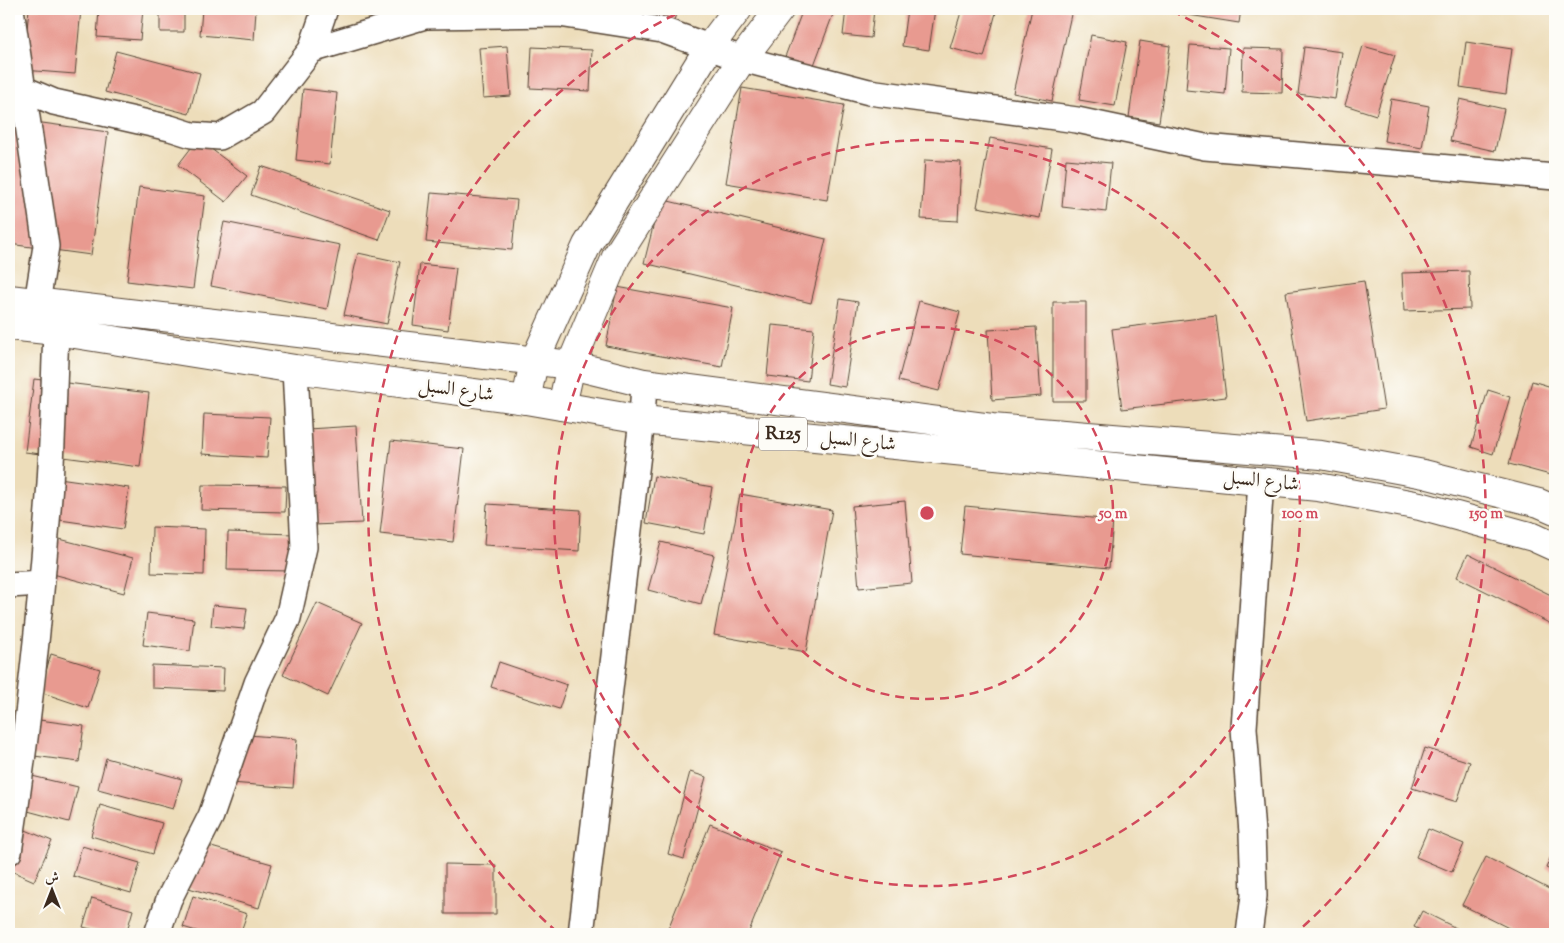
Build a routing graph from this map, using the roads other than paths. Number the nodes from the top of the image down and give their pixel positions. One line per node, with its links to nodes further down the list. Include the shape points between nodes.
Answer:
1 (11, 9): 8 (street)
2 (324, 9): 6 (street)
3 (738, 9): 5 (main road)
4 (780, 9): 7 (main road)
5 (710, 46): 6 (street, via 662,30 559,14 424,16); 7 (street); 14 (main road, via 587,244)
6 (311, 50): 8 (street, via 263,112 220,137 192,135 54,102)
7 (742, 58): 9 (street, via 869,92 1077,120 1205,147); 15 (main road, via 616,257)
8 (16, 86): 11 (street, via 46,246)
9 (1555, 177)
10 (9, 299): 11 (main road, شارع السبل / R125)
11 (37, 303): 14 (main road, شارع السبل / R125)
12 (9, 326): 13 (main road, شارع السبل / R125)
13 (56, 331): 16 (main road, شارع السبل / R125); 24 (street, via 50,482)
14 (534, 362): 15 (main road, شارع السبل / R125); 18 (main road)
15 (571, 365): 17 (main road, شارع السبل / R125); 19 (main road)
16 (295, 369): 18 (main road, شارع السبل / R125); 27 (street, via 304,547 288,618 257,683 211,816 169,898)
17 (644, 383): 20 (street); 22 (main road, شارع السبل / R125, via 992,428 1321,455 1424,474)
18 (526, 400): 19 (main road, شارع السبل / R125)
19 (562, 406): 20 (main road, شارع السبل / R125)
20 (642, 420): 21 (main road, شارع السبل / R125); 28 (street)
21 (1261, 482): 23 (main road, شارع السبل / R125, via 1318,487 1420,506 1533,537); 29 (street, via 1244,728 1254,896)
22 (1555, 510)
23 (1555, 547)
24 (41, 584): 25 (street); 26 (street)
25 (9, 585)
26 (9, 852)
27 (157, 934)
28 (581, 934)
29 (1249, 934)

